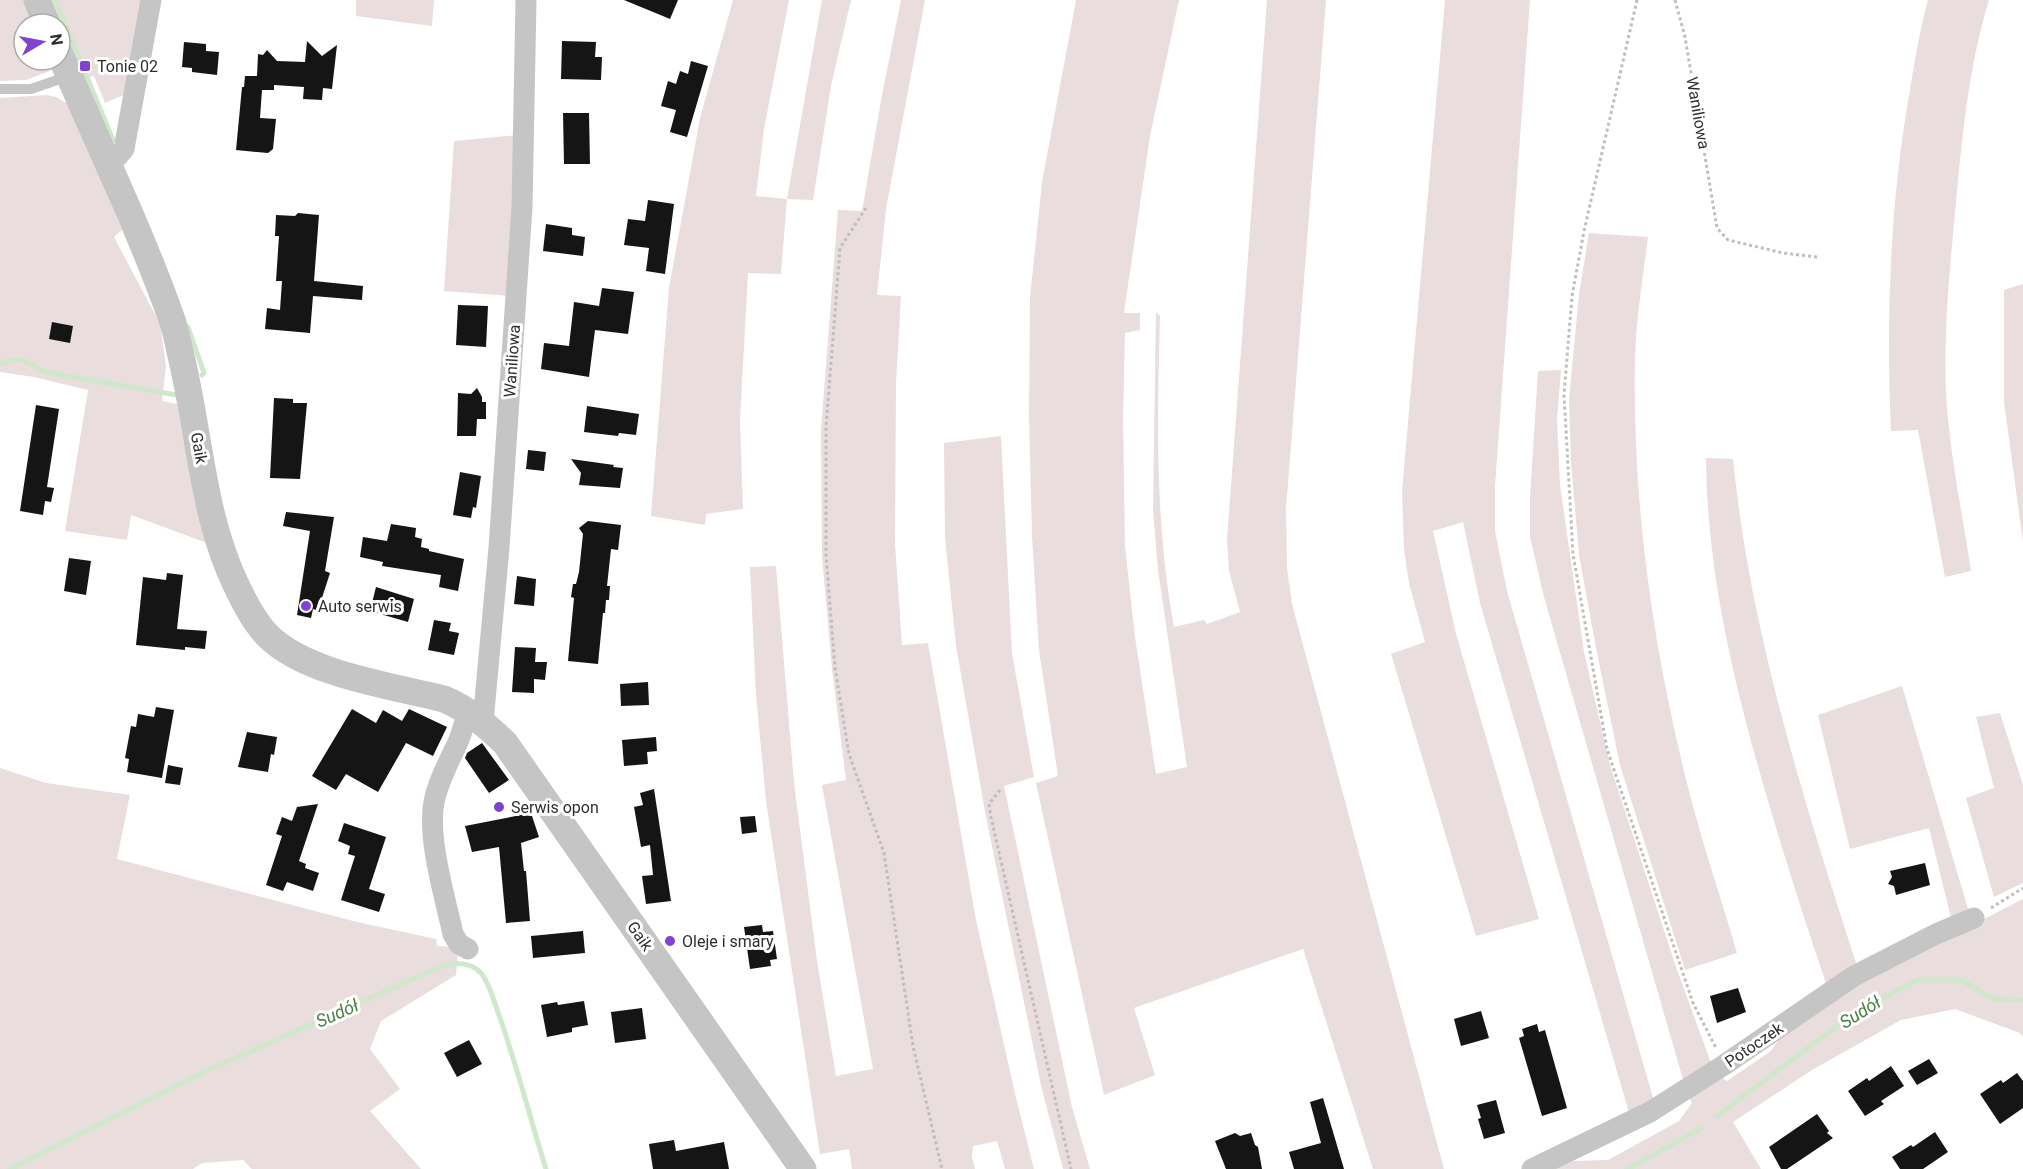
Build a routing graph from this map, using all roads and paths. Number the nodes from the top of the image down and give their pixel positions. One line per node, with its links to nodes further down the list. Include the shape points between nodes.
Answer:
1 (151, 0): 8 (street, via 124,149)
2 (526, 0): 11 (street, Waniliowa, via 521,218 499,549)
3 (1637, 0): 16 (path, via 1572,296 1564,395 1573,554 1607,749 1693,1003)
4 (1675, 0): 10 (path, Waniliowa, via 1718,228 1728,240 1783,253)
5 (55, 72): 7 (lane, via 31,89)
6 (68, 72): 8 (street, Gaik)
7 (0, 90)
8 (108, 167): 11 (street, Gaik, via 172,319 186,374 208,501 224,557 248,610 268,636 304,660 444,699)
9 (866, 208): 18 (path, via 840,248 826,427 826,555 834,657 849,754 884,853 914,1046)
10 (1818, 256)
11 (476, 717): 15 (street, via 443,772 433,803 437,857 453,934); 17 (street, Gaik, via 505,743)
12 (1000, 790): 19 (path, via 989,804 990,817)
13 (2023, 888): 14 (path)
14 (1974, 918): 16 (street, Potoczek, via 1854,976)
15 (468, 950)
16 (1724, 1065): 20 (street, Potoczek, via 1650,1112)
17 (803, 1169)
18 (942, 1169)
19 (1071, 1169)
20 (1532, 1169)

